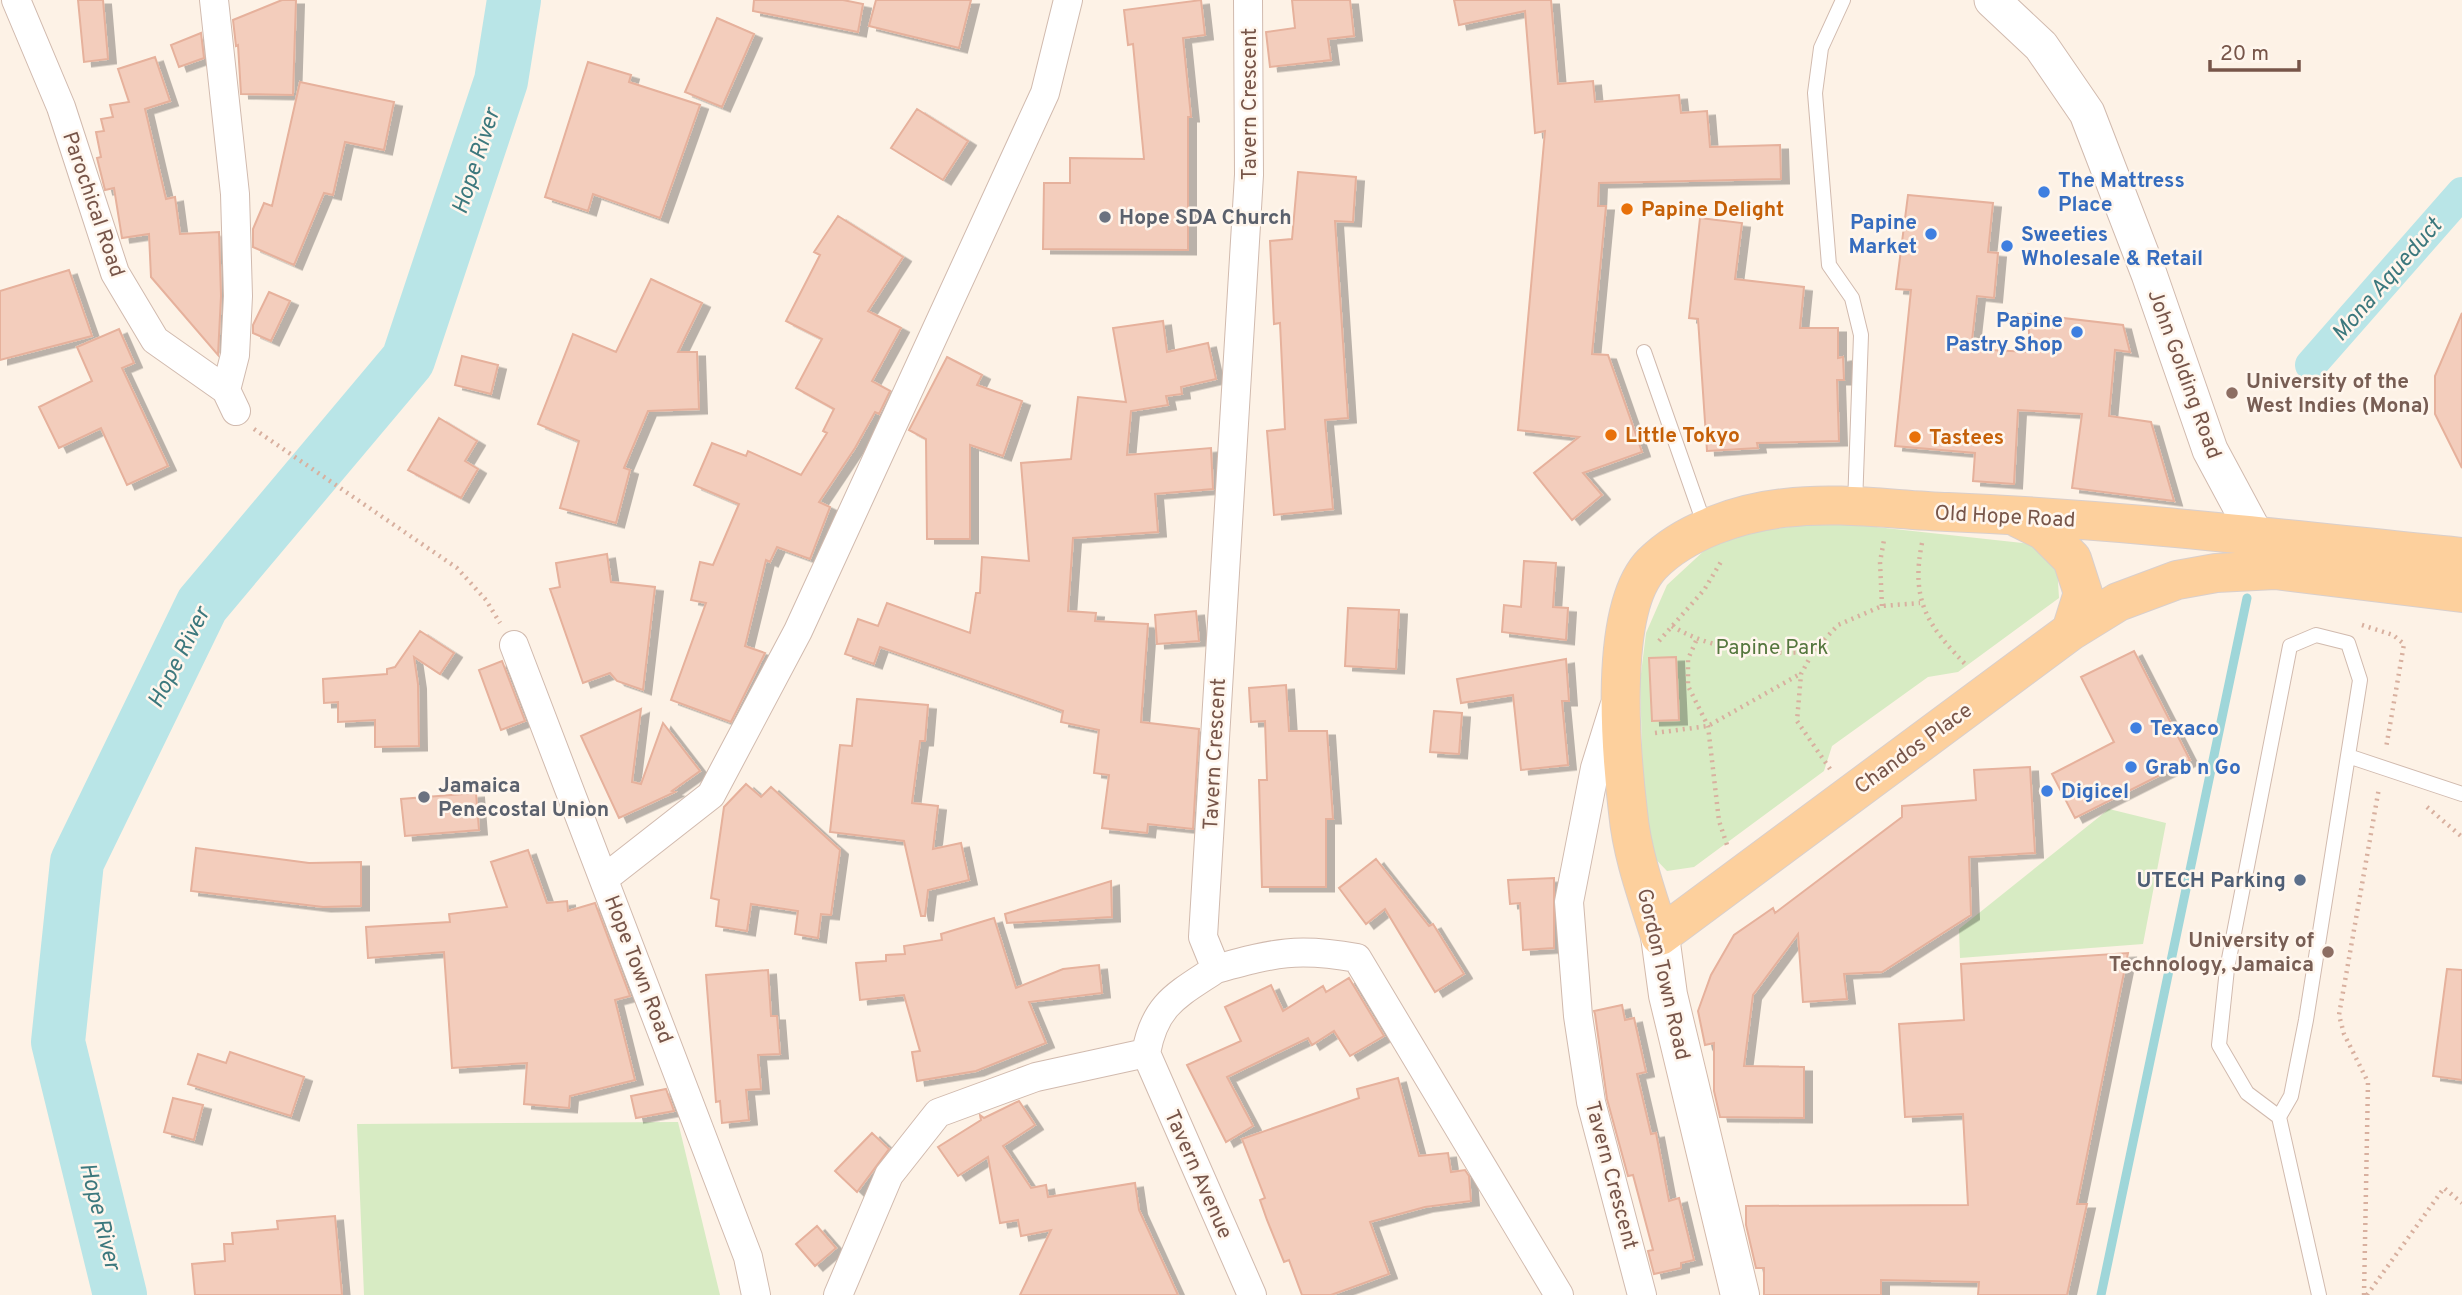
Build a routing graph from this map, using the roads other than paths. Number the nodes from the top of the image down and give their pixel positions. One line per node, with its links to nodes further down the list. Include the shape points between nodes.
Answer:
1 (16, 0): 2 (street, Parochical Road, via 61,107 115,273 155,340 231,400 238,296 234,194)
2 (214, 0)
3 (1068, 0): 20 (street, via 1045,93 798,631 711,795)
4 (1248, 0): 22 (street, Tavern Crescent, via 1249,175 1203,937)
5 (1843, 0): 8 (lane, via 1821,48 1815,93 1829,265 1852,298 1861,335)
6 (1992, 0): 11 (street, John Golding Road, via 2040,46 2087,113 2210,450)
7 (1644, 352): 10 (lane)
8 (1872, 506): 9 (main road, Old Hope Road); 10 (main road, Old Hope Road, via 1784,508)
9 (2012, 515): 11 (main road, Old Hope Road); 15 (main road, via 2044,531 2072,559 2083,593)
10 (1723, 523): 17 (main road, Old Hope Road, via 1689,537 1651,565 1629,603)
11 (2257, 537): 12 (main road, Old Hope Road); 13 (street, John Golding Road)
12 (2462, 557)
13 (2274, 570): 14 (main road); 15 (main road, Chandos Place, via 2177,580 2118,602)
14 (2462, 593)
15 (2071, 631): 21 (main road, Chandos Place)
16 (514, 645): 20 (street, Hope Town Road)
17 (1633, 660): 21 (main road, Gordon Town Road, via 1624,737 1628,813 1637,863); 29 (street, Tavern Crescent, via 1595,768 1569,902 1578,1016 1591,1102)
18 (2348, 756): 19 (lane); 24 (lane, via 2306,1020 2291,1096); 24 (lane, via 2360,680 2348,643 2316,635 2290,646 2227,969 2219,1045 2247,1093)
19 (2462, 794)
20 (605, 878): 25 (street, Hope Town Road, via 748,1256)
21 (1660, 936): 30 (main road, Gordon Town Road, via 1668,995)
22 (1216, 969): 23 (street, via 1173,997 1151,1026); 28 (street, via 1278,952 1315,951 1357,958)
23 (1146, 1053): 26 (street, via 1036,1077 938,1112 889,1175); 27 (street, Tavern Avenue)
24 (2279, 1117): 31 (lane)
25 (755, 1295)
26 (838, 1295)
27 (1252, 1295)
28 (1559, 1295)
29 (1642, 1295)
30 (1740, 1295)
31 (2319, 1295)

